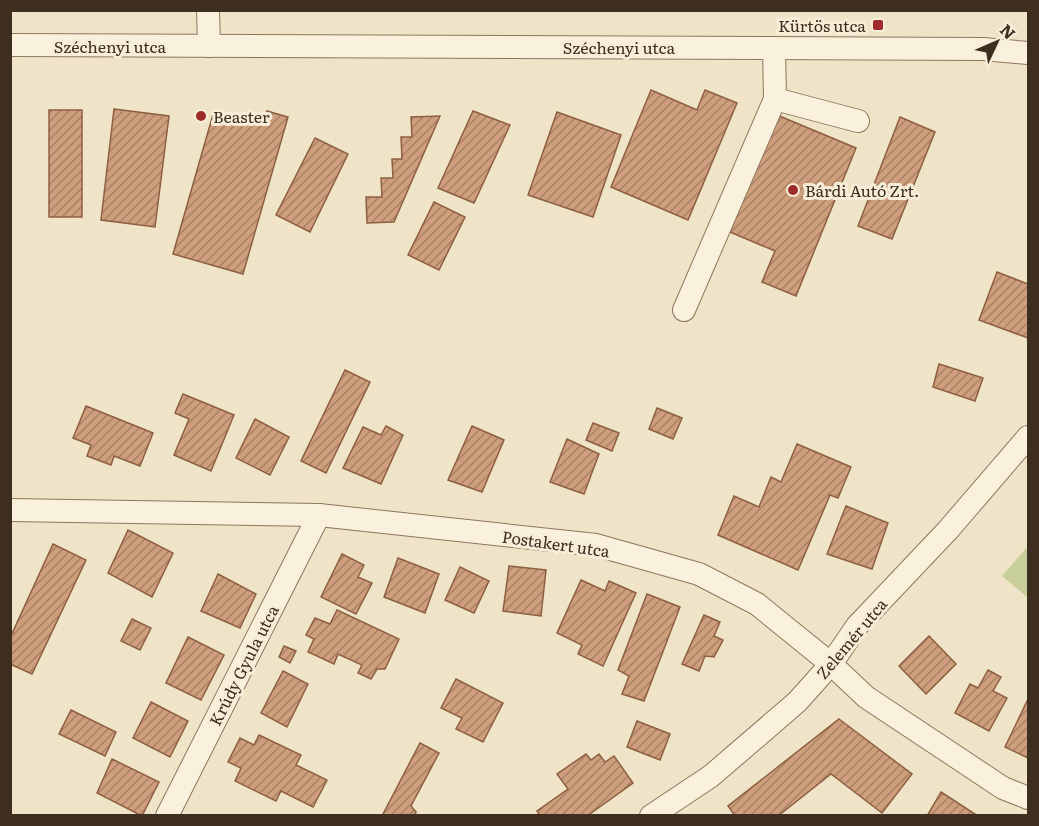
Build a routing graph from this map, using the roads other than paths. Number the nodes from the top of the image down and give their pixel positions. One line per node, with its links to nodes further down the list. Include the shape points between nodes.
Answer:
1 (208, 10): 3 (street)
2 (10, 45): 3 (street, Széchenyi utca)
3 (209, 46): 4 (street, Széchenyi utca)
4 (774, 48): 5 (street, Széchenyi utca); 6 (street)
5 (1029, 52)
6 (775, 99): 7 (street); 8 (street)
7 (858, 121)
8 (684, 310)
9 (1029, 437): 12 (street, Zelemér utca, via 857,626)
10 (10, 510): 11 (street, Postakert utca)
11 (319, 514): 12 (street, Postakert utca, via 596,545 699,574 757,604); 14 (street, Krúdy Gyula utca)
12 (831, 664): 13 (street, Postakert utca, via 866,697 1003,788); 15 (street, Zelemér utca, via 798,702 711,776)
13 (1029, 798)
14 (167, 816)
15 (651, 816)

